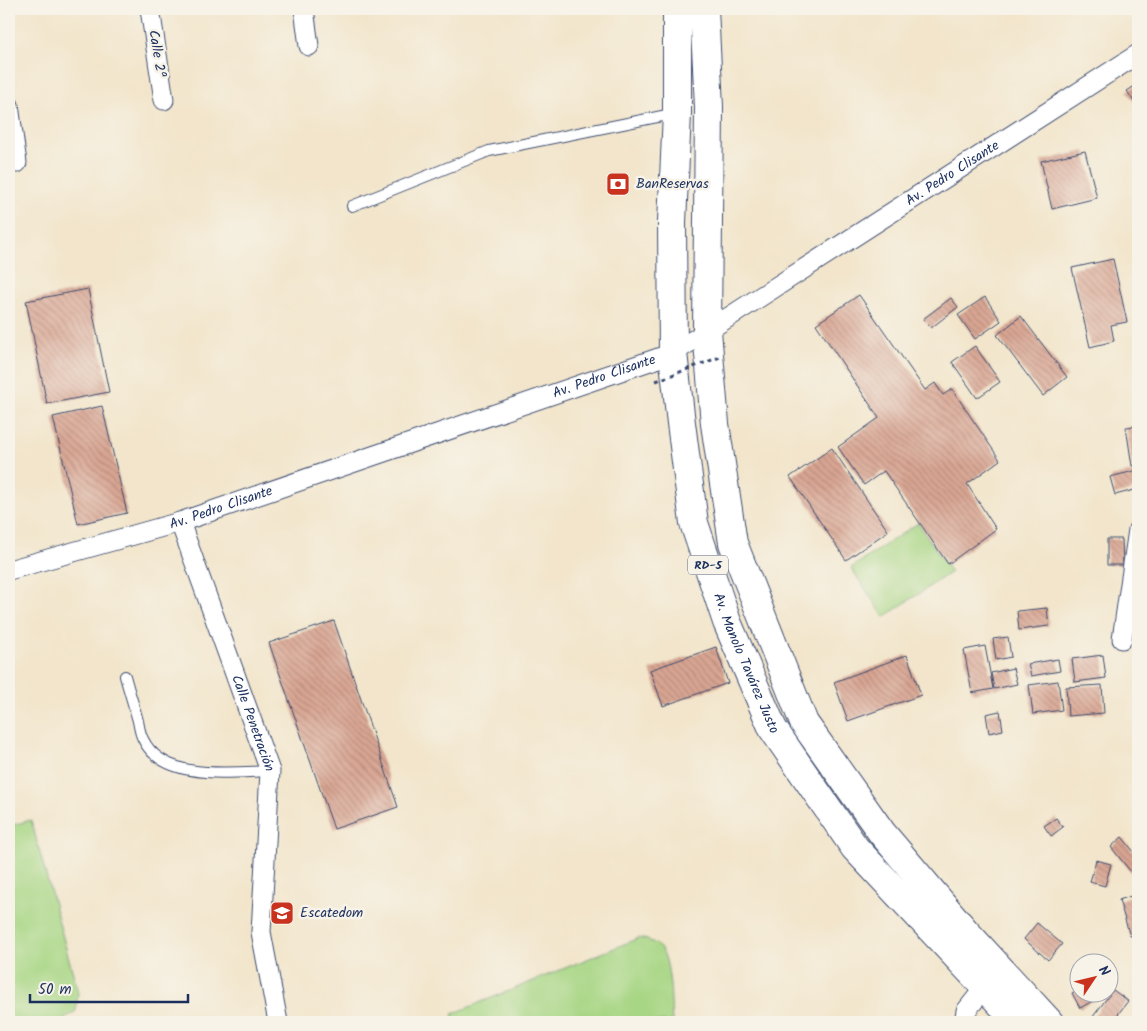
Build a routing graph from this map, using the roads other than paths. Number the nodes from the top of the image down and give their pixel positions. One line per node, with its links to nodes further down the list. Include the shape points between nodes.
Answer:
1 (150, 9): 7 (street, Calle 2ª)
2 (304, 9): 5 (street)
3 (677, 9): 9 (main road, Av. Manolo Tavárez Justo / RD-5)
4 (704, 9): 12 (main road, Av. Manolo Tavárez Justo / RD-5, via 709,107)
5 (309, 46)
6 (1138, 54): 12 (street, Av. Pedro Clisante)
7 (164, 100)
8 (9, 105): 10 (street)
9 (676, 113): 11 (lane, via 489,151); 13 (main road, Av. Manolo Tavárez Justo / RD-5, via 672,222)
10 (17, 163)
11 (352, 206)
12 (707, 332): 13 (street, Av. Pedro Clisante); 24 (main road, Av. Manolo Tavárez Justo / RD-5, via 715,424 733,543 804,723 882,833)
13 (673, 353): 14 (street, Av. Pedro Clisante); 20 (main road, Av. Manolo Tavárez Justo / RD-5, via 694,523 727,622 773,729 855,848)
14 (180, 522): 16 (street, Av. Pedro Clisante); 19 (street, Calle Penetración)
15 (1138, 530): 17 (street)
16 (9, 570)
17 (1122, 638)
18 (125, 676): 19 (lane, via 143,740 167,762 180,769 198,772)
19 (270, 771): 21 (street, Calle Penetración, via 262,932)
20 (985, 987): 22 (street, via 966,1011); 23 (main road, Av. Manolo Tavárez Justo / RD-5)
21 (278, 1022)
22 (964, 1022)
23 (1018, 1022)
24 (1049, 1022)

